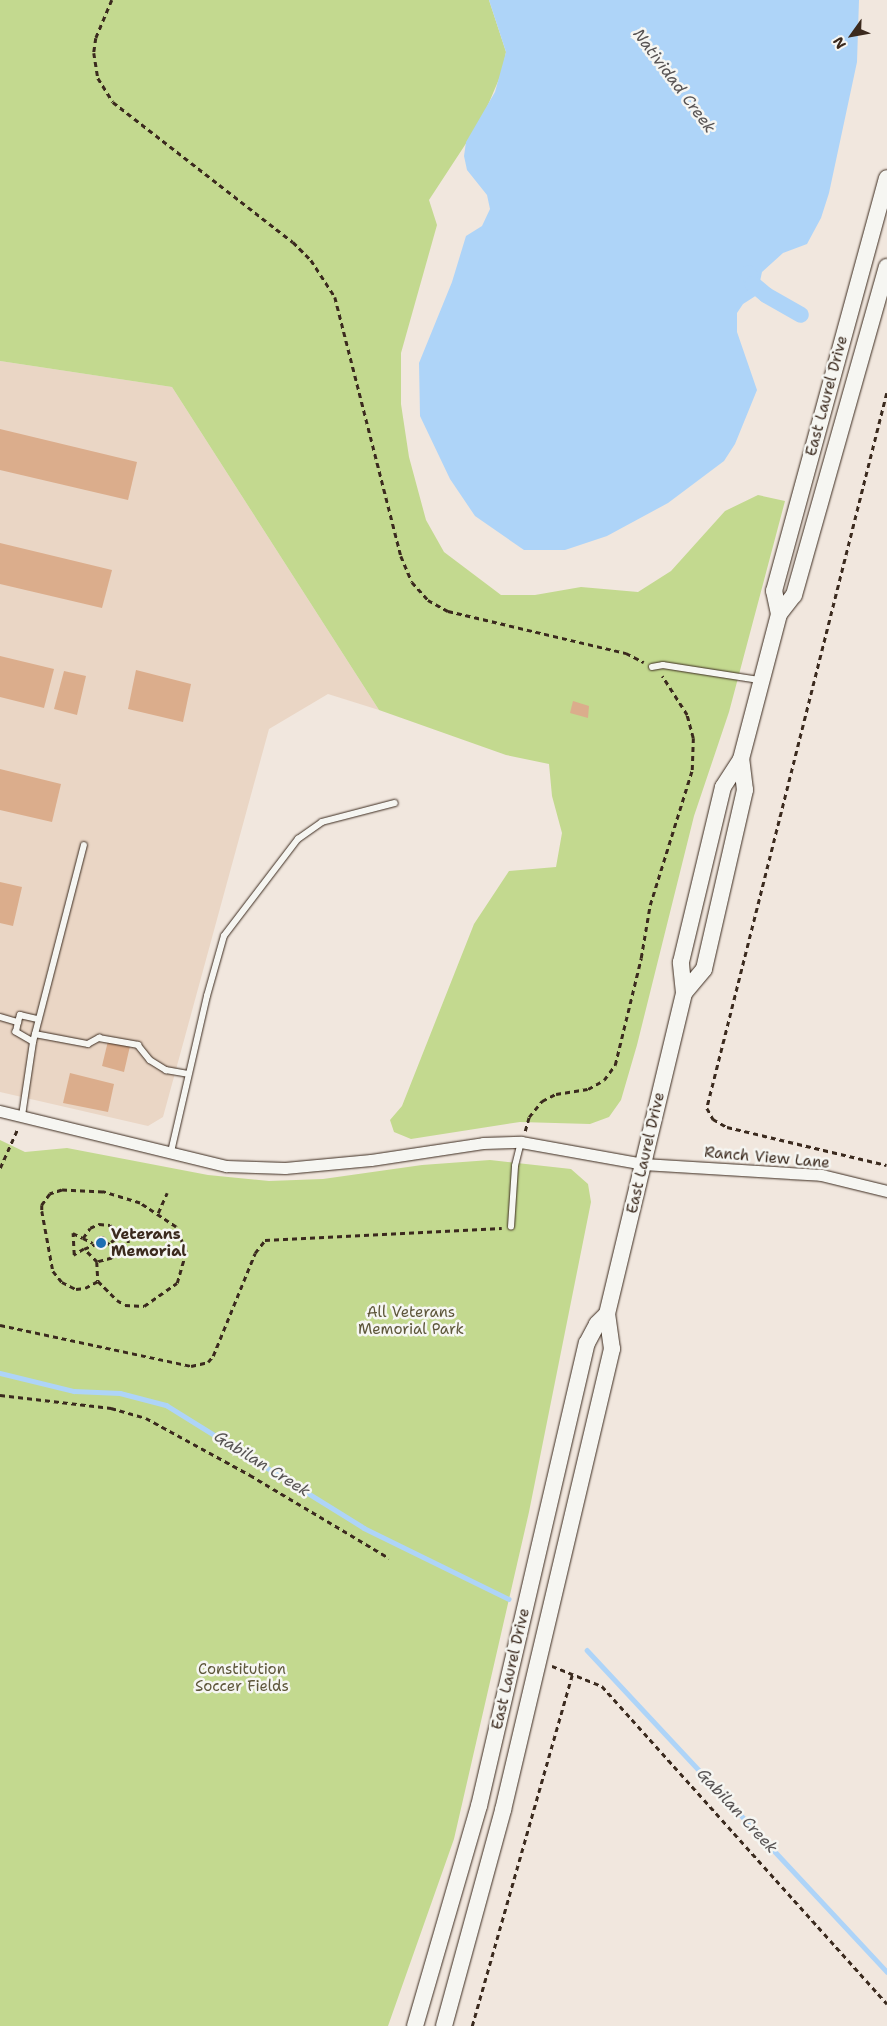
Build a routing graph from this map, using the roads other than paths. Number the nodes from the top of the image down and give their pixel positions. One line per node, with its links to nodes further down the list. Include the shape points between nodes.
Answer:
1 (887, 178): 3 (main road, East Laurel Drive, via 774,591)
2 (887, 267): 3 (main road, East Laurel Drive, via 794,595)
3 (779, 614): 5 (main road, East Laurel Drive)
4 (652, 667): 5 (lane, via 663,664)
5 (761, 681): 6 (main road, East Laurel Drive)
6 (741, 759): 9 (main road, East Laurel Drive, via 723,787 681,962); 9 (main road, East Laurel Drive, via 745,790 704,969)
7 (395, 802): 15 (lane, via 322,822 298,839 278,862 224,936)
8 (84, 845): 11 (lane)
9 (684, 993): 20 (main road, East Laurel Drive)
10 (0, 1017): 12 (lane)
11 (38, 1019): 12 (lane, via 20,1015); 13 (lane)
12 (18, 1022): 14 (lane, via 16,1032)
13 (34, 1034): 14 (lane); 15 (lane, via 88,1044 99,1038 138,1045 150,1060 166,1070)
14 (33, 1042): 17 (lane)
15 (188, 1074): 19 (lane)
16 (0, 1111): 17 (street, Ranch View Lane)
17 (22, 1116): 19 (street, Ranch View Lane)
18 (521, 1142): 19 (street, Ranch View Lane, via 483,1143 371,1160 285,1168 226,1166); 20 (street, Ranch View Lane); 22 (lane, via 515,1166)
19 (170, 1154)
20 (643, 1164): 21 (street, Ranch View Lane, via 821,1175); 23 (main road, East Laurel Drive)
21 (887, 1190)
22 (511, 1227)
23 (607, 1314): 24 (main road, East Laurel Drive, via 597,1324 588,1343 479,1806); 25 (main road, East Laurel Drive, via 612,1349 502,1810)
24 (416, 2026)
25 (444, 2026)

